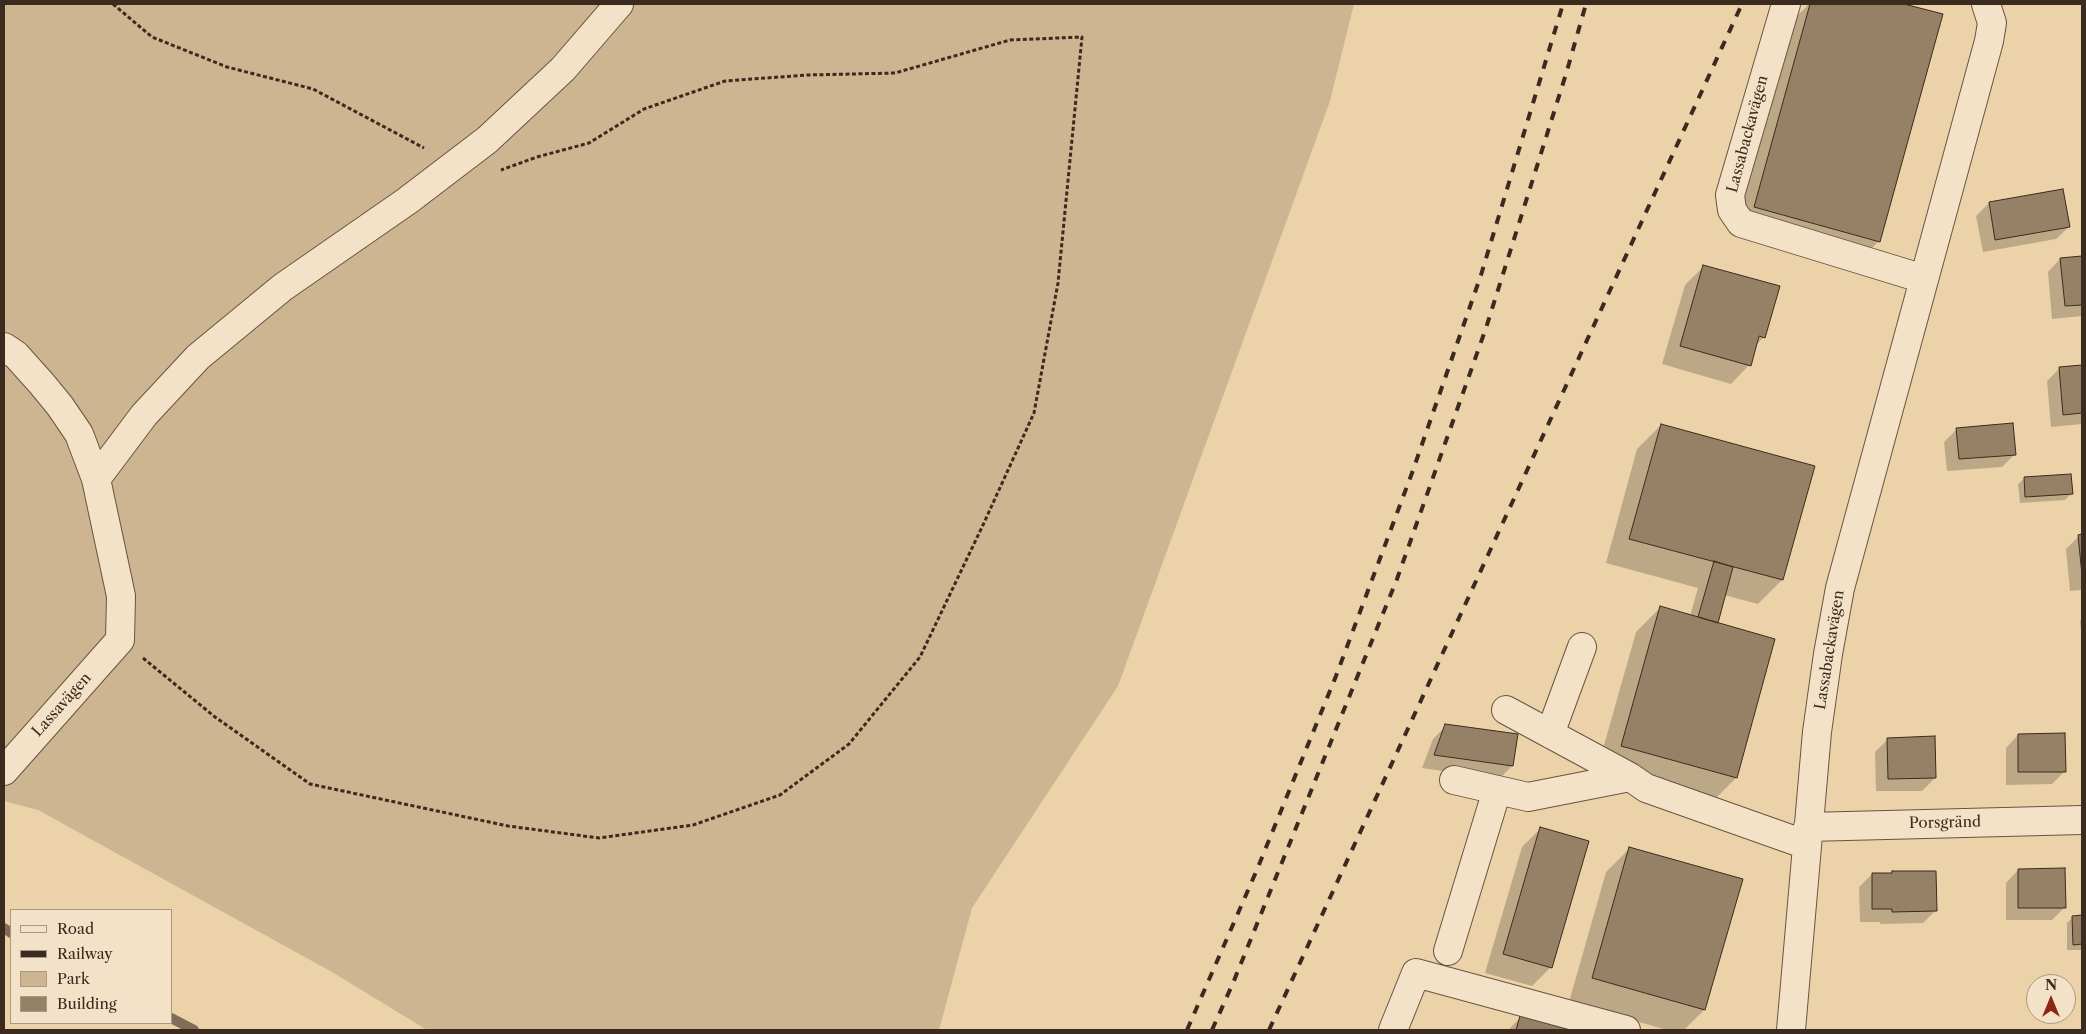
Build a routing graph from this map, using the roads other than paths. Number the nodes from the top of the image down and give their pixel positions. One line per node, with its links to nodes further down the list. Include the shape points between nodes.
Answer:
1 (619, 4): 6 (street, via 562,69 487,140 283,287 198,357 144,415)
2 (1786, 4): 4 (street, Lassabackavägen, via 1730,195 1732,210 1741,223)
3 (1986, 4): 4 (street, Lassabackavägen, via 1992,23 1989,40)
4 (1924, 279): 15 (street, Lassabackavägen, via 1840,588 1817,732)
5 (4, 346): 6 (street, via 16,355 60,406 79,434)
6 (96, 479): 10 (street, Lassavägen, via 121,596 120,640)
7 (1582, 647): 9 (street)
8 (1506, 710): 9 (street)
9 (1550, 734): 11 (street)
10 (4, 771)
11 (1630, 777): 13 (street, via 1528,797); 15 (street, via 1646,788)
12 (1454, 780): 13 (street)
13 (1498, 790): 16 (street)
14 (2082, 820): 15 (street, Porsgränd)
15 (1808, 836): 19 (street, Lassabackavägen)
16 (1448, 951)
17 (1393, 1030): 18 (street, via 1416,974)
18 (1626, 1030)
19 (1791, 1030)

